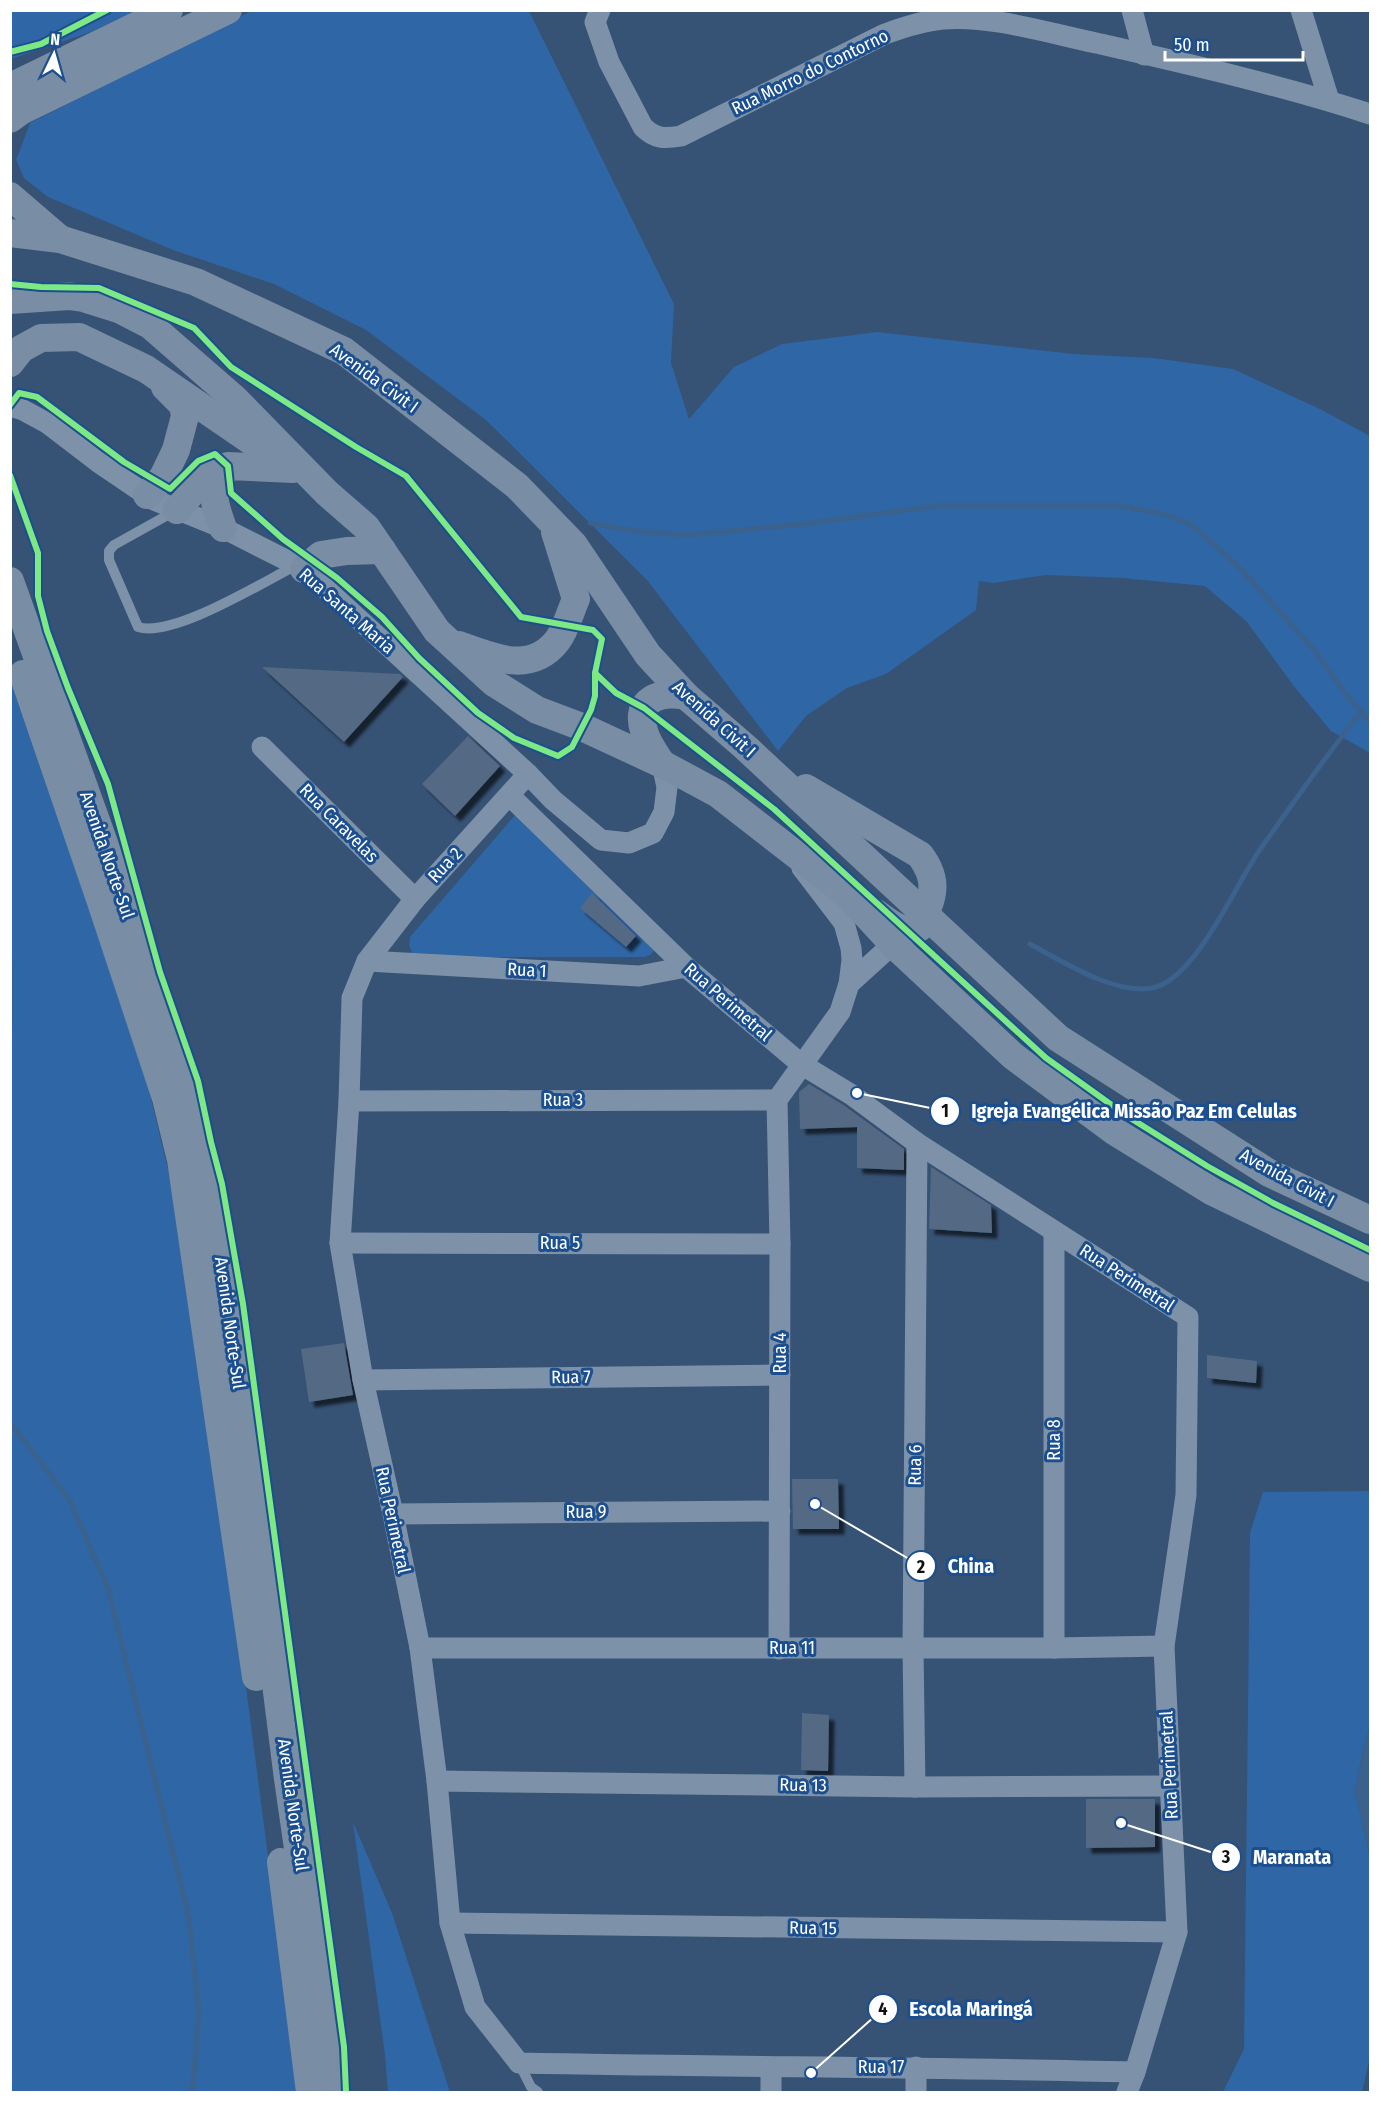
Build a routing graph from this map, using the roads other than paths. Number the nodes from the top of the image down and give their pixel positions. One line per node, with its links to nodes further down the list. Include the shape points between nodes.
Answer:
1 (169, 10): 7 (main road)
2 (228, 10): 10 (main road)
3 (600, 10): 6 (street, Rua Morro do Contorno, via 596,22 609,62 643,127 651,134 669,138 681,136 885,34 924,22 964,19 1005,24)
4 (1132, 10): 6 (street)
5 (1301, 10): 8 (street)
6 (1144, 55): 8 (street, Rua Morro do Contorno)
7 (14, 84)
8 (1329, 100): 9 (street, Rua Morro do Contorno)
9 (1371, 114)
10 (10, 119)
11 (10, 196): 13 (main road)
12 (10, 234): 13 (main road)
13 (60, 239): 23 (main road, Avenida Civit I, via 196,282 344,351 517,486)
14 (10, 300): 20 (main road, via 84,298 150,325 235,399)
15 (10, 363): 16 (main road, via 21,349 41,338 79,337)
16 (146, 369): 19 (main road); 21 (main road, via 183,405 185,416 176,450 163,477)
17 (10, 406): 21 (street, Rua Santa Maria, via 47,423)
18 (228, 466): 19 (main road); 22 (main road, via 207,475); 24 (main road, via 215,486 215,506)
19 (293, 469): 20 (main road)
20 (327, 493): 25 (main road, via 366,527)
21 (147, 495): 22 (street, Rua Santa Maria)
22 (177, 510): 24 (street, Rua Santa Maria); 26 (lane, via 109,551 109,560 138,627 148,630 189,620)
23 (552, 522): 29 (main road, via 576,599 558,640 538,659 506,661); 30 (main road, Avenida Civit I, via 574,544 648,655)
24 (223, 528): 26 (street, Rua Santa Maria)
25 (382, 550): 26 (main road, via 321,555); 29 (main road, via 437,631)
26 (299, 567): 34 (street, Rua Santa Maria)
27 (10, 581): 72 (main road, Avenida Norte-Sul, via 104,843 195,1119 224,1273 288,1779)
28 (10, 638): 71 (main road, Avenida Norte-Sul, via 166,1098 181,1160 270,1774)
29 (449, 642): 33 (main road, via 494,683 537,710)
30 (686, 696): 32 (main road, Avenida Civit I); 33 (main road, via 661,694 644,708 643,729)
31 (262, 747): 38 (street, Rua Caravelas)
32 (745, 747): 39 (main road, Avenida Civit I); 39 (main road, via 920,855 931,869 933,883)
33 (662, 764): 34 (street, Rua Santa Maria, via 667,787 664,812 653,833 629,843 601,840); 36 (main road, via 718,794)
34 (528, 774): 35 (street, Rua 2)
35 (510, 796): 38 (street, Rua 2); 42 (street, Rua Perimetral)
36 (783, 843): 37 (main road); 43 (street, via 844,923 851,948)
37 (848, 895): 39 (main road, via 907,931 919,928); 40 (main road)
38 (415, 899): 41 (street, Rua 2)
39 (924, 915): 48 (main road, Avenida Civit I, via 1058,1038 1269,1173)
40 (893, 944): 43 (street); 52 (main road, via 1014,1056 1114,1131 1213,1192)
41 (367, 961): 42 (street, Rua 1, via 639,976); 46 (street, Rua Perimetral, via 352,998)
42 (686, 966): 44 (street, Rua Perimetral)
43 (849, 984): 44 (street, via 840,1012)
44 (801, 1064): 45 (street); 47 (street, Rua Perimetral)
45 (777, 1100): 46 (street, Rua 3); 51 (street, Rua 4)
46 (349, 1101): 50 (street, Rua Perimetral)
47 (918, 1143): 49 (street, Rua Perimetral); 60 (street, Rua 6)
48 (1371, 1220)
49 (1054, 1231): 57 (street, Rua Perimetral, via 1188,1317 1186,1495); 61 (street, Rua 8)
50 (340, 1243): 51 (street, Rua 5); 54 (street, Rua Perimetral)
51 (780, 1244): 53 (street, Rua 4)
52 (1371, 1268)
53 (780, 1375): 54 (street, Rua 7); 55 (street, Rua 4)
54 (363, 1380): 56 (street, Rua Perimetral)
55 (780, 1511): 56 (street, Rua 9); 59 (street, Rua 4)
56 (393, 1514): 58 (street, Rua Perimetral)
57 (1164, 1646): 61 (street, Rua 11); 63 (street, Rua Perimetral)
58 (420, 1648): 59 (street, Rua 11); 62 (street, Rua Perimetral)
59 (779, 1648): 60 (street, Rua 11)
60 (913, 1648): 61 (street, Rua 11); 64 (street, Rua 6)
61 (1054, 1648)
62 (437, 1781): 64 (street, Rua 13); 65 (street, Rua Perimetral)
63 (1169, 1786): 64 (street, Rua 13); 66 (street, Rua Perimetral)
64 (915, 1787)
65 (450, 1923): 66 (street, Rua 15); 67 (street, Rua Perimetral, via 475,2007)
66 (1176, 1932): 70 (street, Rua Perimetral)
67 (519, 2063): 69 (street, Rua 17); 73 (lane, via 531,2087)
68 (916, 2067): 69 (street, Rua 17); 70 (street, Rua 17); 75 (street)
69 (771, 2068): 74 (street)
70 (1135, 2072): 76 (street, Rua Perimetral)
71 (310, 2092)
72 (333, 2092)
73 (538, 2092)
74 (771, 2092)
75 (916, 2092)
76 (1126, 2092)

